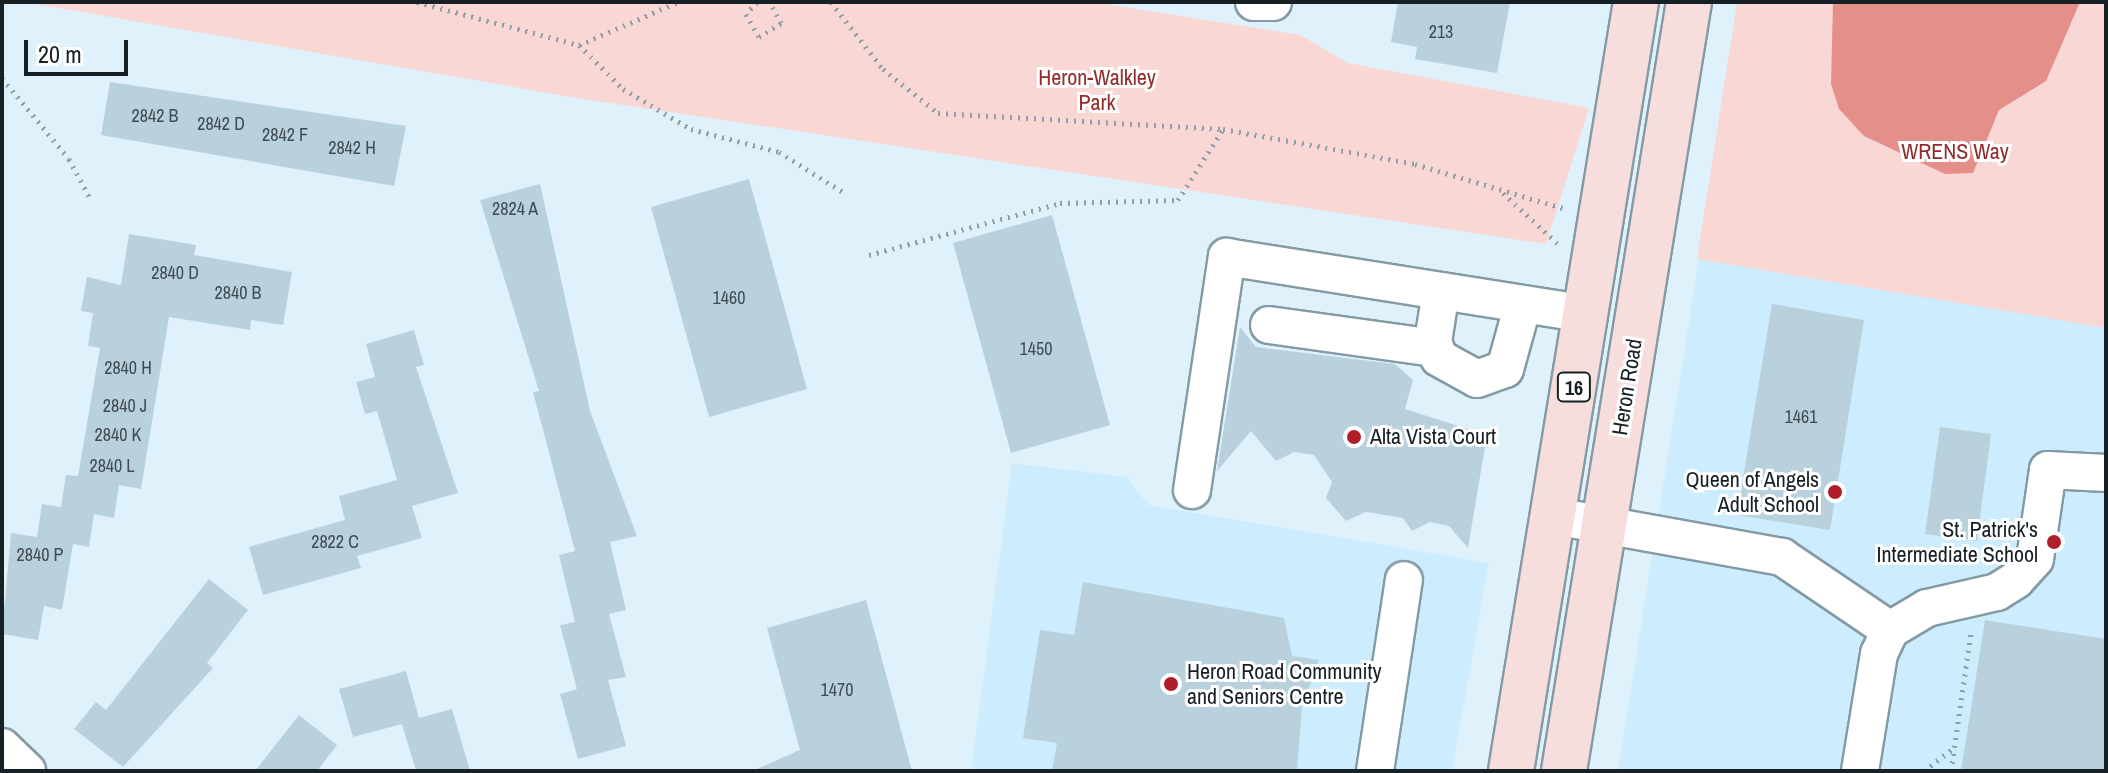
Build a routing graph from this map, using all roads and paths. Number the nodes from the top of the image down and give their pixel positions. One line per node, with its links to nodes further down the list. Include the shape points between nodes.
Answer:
1 (417, 2): 10 (path)
2 (678, 2): 10 (path)
3 (757, 2): 4 (path, via 746,24 759,37 781,23)
4 (770, 2)
5 (831, 2): 12 (path, via 883,69 938,113)
6 (1254, 2): 7 (street)
7 (1273, 2)
8 (1636, 2): 21 (main road, 16)
9 (1689, 2): 27 (main road, Heron Road / 16)
10 (579, 45): 14 (path, via 623,89 691,129 779,152)
11 (2, 78): 15 (path, via 69,159)
12 (1223, 129): 13 (path, via 1415,164); 18 (path, via 1178,200 1060,203)
13 (1501, 192): 16 (path); 17 (path)
14 (846, 194)
15 (90, 198)
16 (1575, 211)
17 (1563, 250)
18 (869, 255)
19 (1441, 291): 20 (street); 23 (street); 25 (street, via 1227,257)
20 (1523, 304): 21 (street); 23 (street, via 1516,349 1492,377 1459,373)
21 (1585, 314): 26 (main road, 16)
22 (1269, 325): 23 (street)
23 (1435, 348)
24 (2106, 473): 29 (street, via 2048,470 2035,559 1997,592)
25 (1192, 490)
26 (1554, 516): 27 (street); 35 (main road, 16)
27 (1605, 526): 30 (street, via 1782,557); 36 (main road, Heron Road / 16)
28 (1404, 580): 34 (street)
29 (1977, 595): 30 (street, via 1927,608); 32 (path)
30 (1890, 630): 37 (street, via 1879,654)
31 (2, 747): 33 (street)
32 (1954, 747): 38 (path); 39 (path)
33 (27, 771)
34 (1375, 771)
35 (1511, 771)
36 (1564, 771)
37 (1860, 771)
38 (1924, 771)
39 (1951, 771)

